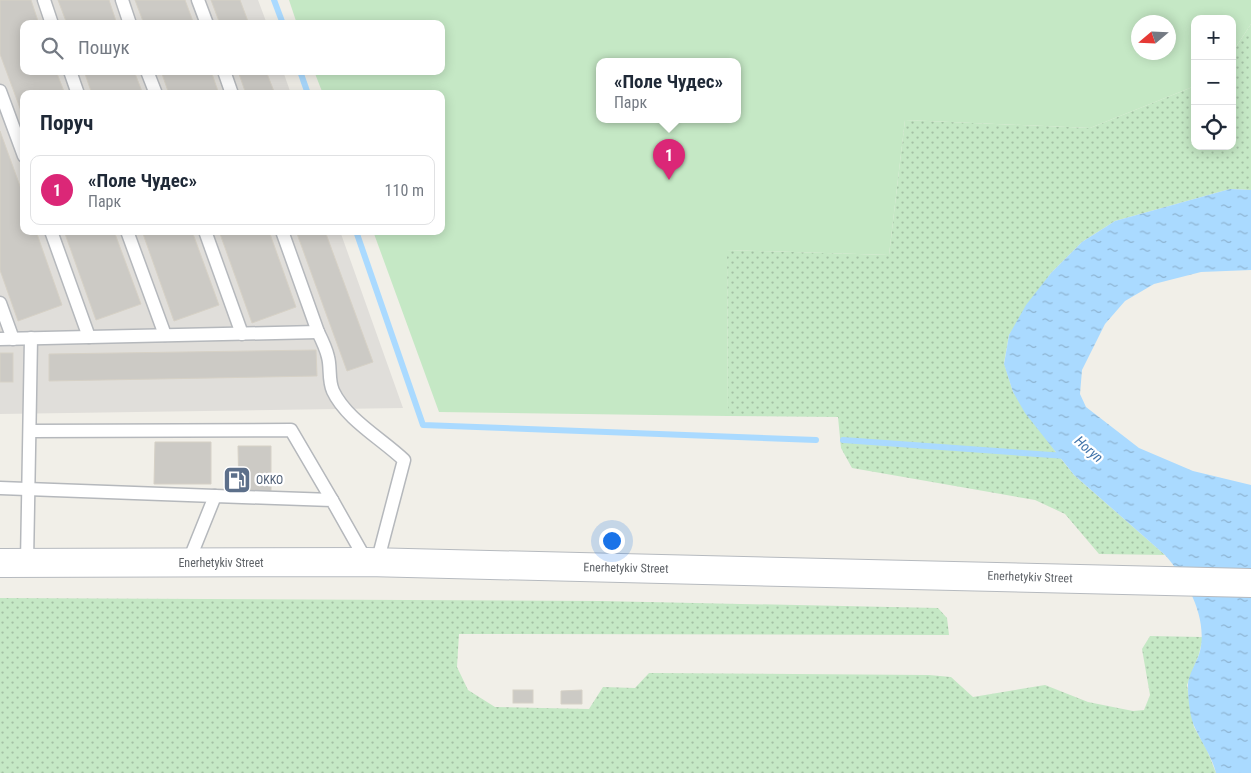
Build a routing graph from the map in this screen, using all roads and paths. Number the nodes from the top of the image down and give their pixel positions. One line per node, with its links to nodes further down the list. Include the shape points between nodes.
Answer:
1 (44, 0): 4 (lane)
2 (122, 0): 5 (lane)
3 (198, 0): 6 (lane)
4 (51, 20)
5 (129, 20)
6 (205, 20)
7 (71, 75): 10 (lane)
8 (149, 75): 11 (lane)
9 (225, 75): 12 (lane)
10 (77, 90)
11 (154, 90)
12 (231, 90)
13 (0, 91): 14 (lane)
14 (20, 145)
15 (52, 235): 23 (lane)
16 (128, 235): 22 (lane)
17 (206, 235): 21 (lane)
18 (283, 235): 20 (lane)
19 (0, 303): 25 (lane)
20 (318, 332): 21 (lane); 33 (lane, via 328,357 332,390 341,405 404,460)
21 (242, 334): 22 (lane)
22 (165, 335): 23 (lane)
23 (89, 337): 24 (lane)
24 (31, 338): 25 (lane); 26 (lane)
25 (6, 339)
26 (30, 432): 28 (lane); 30 (lane, via 291,430)
27 (0, 488): 28 (lane)
28 (29, 489): 29 (lane); 31 (lane)
29 (215, 496): 30 (lane); 32 (lane)
30 (332, 500): 33 (lane)
31 (13, 563): 32 (main road, Enerhetykiv Street)
32 (188, 563): 33 (main road, Enerhetykiv Street)
33 (372, 563): 34 (main road, Enerhetykiv Street)
34 (1251, 583)

